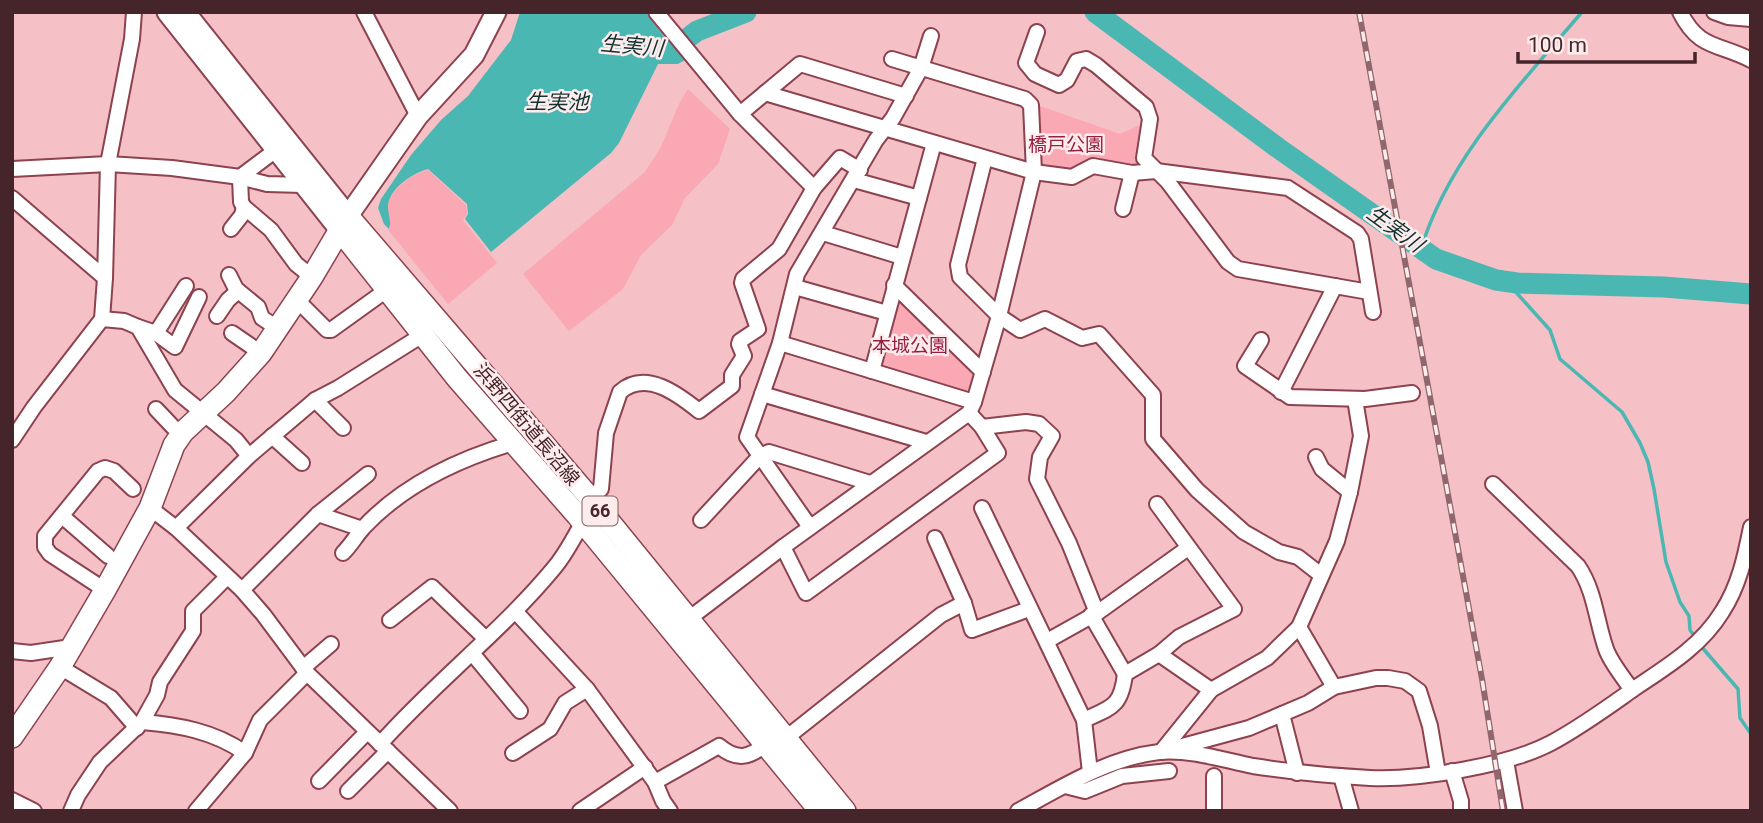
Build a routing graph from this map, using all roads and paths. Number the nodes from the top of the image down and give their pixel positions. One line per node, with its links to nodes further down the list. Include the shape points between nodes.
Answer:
1 (134, 12): 25 (street)
2 (167, 12): 23 (street)
3 (185, 12): 38 (street)
4 (363, 12): 20 (street)
5 (496, 12): 20 (street, via 474,55)
6 (656, 12): 19 (street)
7 (1680, 12): 13 (street, via 1701,40)
8 (1714, 12): 9 (street)
9 (1748, 17)
10 (1037, 32): 15 (street, via 1026,63)
11 (931, 36): 14 (street)
12 (891, 59): 14 (street)
13 (1751, 60)
14 (921, 68): 17 (street); 18 (street)
15 (1035, 74): 18 (street); 27 (street, via 1059,85 1077,61 1086,59 1096,65 1146,107 1150,119 1144,158)
16 (765, 93): 17 (street, via 800,64); 19 (street); 21 (street)
17 (905, 96): 21 (street)
18 (1025, 99): 28 (street, via 1031,105)
19 (740, 114): 33 (street)
20 (418, 116): 38 (street)
21 (885, 128): 22 (street); 30 (street)
22 (934, 143): 24 (street); 35 (street)
23 (276, 150): 31 (street); 32 (street)
24 (985, 159): 28 (street); 57 (street, via 958,265 960,277)
25 (108, 164): 26 (street); 31 (street); 44 (street)
26 (12, 169)
27 (1156, 171): 29 (street); 47 (street, via 1238,269); 51 (street, via 1288,188 1357,233)
28 (1034, 172): 29 (street, via 1072,177 1093,166); 57 (street)
29 (1132, 173): 37 (street)
30 (857, 175): 33 (street, via 840,158); 35 (street); 40 (street)
31 (240, 177): 32 (street, via 267,184); 36 (street)
32 (303, 185): 38 (street)
33 (814, 188): 61 (street, via 779,249 743,279)
34 (12, 198): 44 (street)
35 (919, 198): 41 (street)
36 (244, 207): 39 (street); 43 (street)
37 (1123, 209)
38 (344, 222): 43 (main road); 49 (main road, 浜野四街道長沼線 / 66); 94 (main road, 浜野四街道長沼線 / 66)
39 (231, 229)
40 (823, 233): 41 (street); 48 (street, via 797,274)
41 (902, 257): 45 (street)
42 (229, 275): 50 (street)
43 (312, 277): 53 (main road)
44 (105, 278): 58 (street)
45 (894, 285): 55 (street); 69 (street)
46 (186, 286): 62 (street)
47 (1335, 286): 51 (street); 70 (street)
48 (795, 287): 55 (street); 65 (street)
49 (388, 289): 53 (street, via 331,330); 64 (main road, 浜野四街道長沼線 / 66)
50 (238, 291): 56 (street); 60 (street)
51 (1368, 292): 54 (street)
52 (199, 297): 62 (street, via 175,347)
53 (297, 300): 60 (main road)
54 (1373, 312)
55 (887, 313): 68 (street)
56 (217, 316)
57 (999, 316): 69 (street); 112 (street, via 1020,330 1045,319 1082,338 1099,334 1153,395 1153,439 1197,490 1244,532 1298,557)
58 (102, 319): 59 (street); 82 (street)
59 (138, 327): 62 (street); 77 (street, via 175,390)
60 (279, 329): 67 (main road)
61 (758, 329): 65 (street); 94 (street, via 740,341 744,356 732,375 732,386 699,411 675,392 654,385 633,385 620,392 606,433 601,489)
62 (156, 333)
63 (232, 333): 67 (street)
64 (424, 334): 74 (street); 84 (main road, 浜野四街道長沼線 / 66)
65 (780, 339): 68 (street); 72 (street)
66 (1261, 340): 70 (street, via 1245,366)
67 (261, 353): 77 (main road)
68 (872, 371): 75 (street)
69 (983, 372): 75 (street)
70 (1281, 392): 73 (street, via 1290,397)
71 (1412, 393): 73 (street)
72 (762, 394): 83 (street); 86 (street, via 747,437)
73 (1355, 399): 93 (street, via 1361,436)
74 (315, 400): 79 (street); 81 (street)
75 (971, 407): 78 (street); 83 (street)
76 (156, 409): 80 (street)
77 (205, 412): 80 (main road); 85 (street)
78 (982, 427): 107 (street, via 998,453 806,593); 120 (street, via 1026,422 1039,425 1052,436 1040,457 1037,479 1069,543)
79 (343, 428)
80 (183, 432): 96 (main road)
81 (272, 436): 85 (street); 88 (street)
82 (12, 440)
83 (926, 442): 90 (street)
84 (513, 443): 101 (main road, 浜野四街道長沼線 / 66); 105 (street, via 474,454 415,487)
85 (249, 456): 104 (street)
86 (760, 456): 90 (street, via 769,452); 100 (street); 102 (street)
87 (1316, 457): 93 (street, via 1322,469)
88 (302, 463)
89 (368, 474): 98 (street)
90 (870, 483): 102 (street)
91 (1493, 484): 137 (street, via 1578,566 1593,596 1607,652)
92 (132, 489): 99 (street, via 105,468)
93 (1350, 492): 112 (street, via 1337,541)
94 (590, 498): 122 (main road, 浜野四街道長沼線 / 66)
95 (1157, 504): 108 (street)
96 (150, 508): 104 (street); 115 (main road)
97 (982, 508): 118 (street)
98 (318, 514): 105 (street); 116 (street)
99 (62, 516): 110 (street); 115 (street, via 48,531 45,547)
100 (701, 520)
101 (583, 522): 119 (street, via 556,566); 122 (main road, 浜野四街道長沼線 / 66)
102 (810, 527): 107 (street)
103 (1751, 527): 111 (street)
104 (176, 528): 113 (street)
105 (362, 529): 109 (street)
106 (935, 538): 117 (street)
107 (783, 547): 122 (street)
108 (1188, 548): 120 (street); 130 (street, via 1234,609 1179,637)
109 (343, 553)
110 (108, 556)
111 (1742, 568): 114 (street); 137 (street, via 1734,591 1708,631 1685,656)
112 (1321, 575): 123 (street)
113 (227, 577): 116 (street); 141 (street, via 193,611 193,632)
114 (1751, 582)
115 (105, 590): 127 (main road)
116 (242, 590): 132 (street)
117 (964, 603): 118 (street, via 972,630); 144 (street, via 941,615)
118 (1029, 609): 125 (street)
119 (515, 611): 124 (street); 135 (street)
120 (1094, 614): 125 (street); 133 (street)
121 (390, 620): 124 (street, via 432,587)
122 (681, 625): 144 (main road, 浜野四街道長沼線 / 66)
123 (1299, 627): 134 (street); 136 (street, via 1267,658)
124 (486, 639): 129 (street)
125 (1047, 641): 140 (street)
126 (331, 644): 132 (street)
127 (71, 647): 128 (street, via 31,653); 131 (main road)
128 (15, 648)
129 (472, 653): 138 (street); 145 (street, via 402,719)
130 (1159, 654): 133 (street); 136 (street)
131 (60, 667): 141 (street, via 111,698); 143 (main road)
132 (305, 670): 142 (street); 146 (street, via 260,720)
133 (1125, 674): 140 (street, via 1122,693 1111,707)
134 (1334, 687): 139 (street); 153 (street, via 1388,678 1405,681 1419,691)
135 (587, 689): 148 (street, via 565,703 550,729); 150 (street)
136 (1211, 690): 147 (street)
137 (1632, 691): 149 (street, via 1551,743)
138 (520, 711)
139 (1282, 713): 147 (street, via 1249,728); 154 (street)
140 (1084, 720): 152 (street)
141 (139, 725): 146 (street, via 183,726); 163 (street, via 100,762)
142 (366, 732): 145 (street); 157 (street)
143 (12, 737)
144 (776, 741): 158 (street, via 744,756 729,754 719,746); 168 (main road, 浜野四街道長沼線 / 66); 169 (main road, 浜野四街道長沼線 / 66)
145 (384, 747): 160 (street); 165 (street)
146 (245, 752): 164 (street)
147 (1161, 752): 152 (street); 154 (street)
148 (513, 753)
149 (1506, 761): 153 (street); 174 (street)
150 (645, 767): 158 (street); 166 (street)
151 (1169, 771): 159 (street, via 1122,776 1085,791)
152 (1090, 772): 159 (street)
153 (1445, 772): 156 (street, via 1409,777); 173 (street, via 1461,801)
154 (1297, 773): 156 (street)
155 (1214, 776): 171 (street)
156 (1341, 776): 172 (street)
157 (319, 781)
158 (655, 782): 167 (street)
159 (1065, 786): 170 (street)
160 (348, 792)
161 (12, 800): 162 (street)
162 (34, 811)
163 (71, 811)
164 (196, 811)
165 (450, 811)
166 (580, 811)
167 (670, 811)
168 (819, 811)
169 (845, 811)
170 (1018, 811)
171 (1214, 811)
172 (1351, 811)
173 (1461, 811)
174 (1515, 811)

